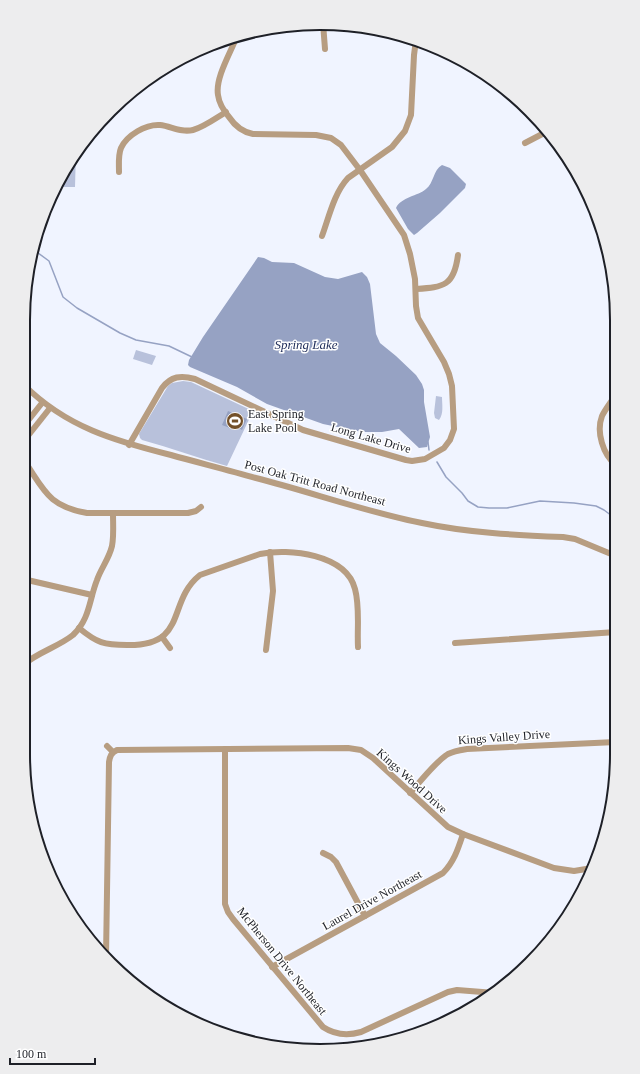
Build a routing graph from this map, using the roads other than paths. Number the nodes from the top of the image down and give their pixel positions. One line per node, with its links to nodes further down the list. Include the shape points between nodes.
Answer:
1 (324, 30): 4 (street)
2 (234, 43): 5 (street, Long Lake Drive, via 218,86 219,100)
3 (415, 46): 8 (street, via 411,115 407,126 392,147)
4 (325, 49)
5 (226, 112): 8 (street, Long Lake Drive, via 235,126 248,133 316,135 331,138 342,146); 9 (street, via 193,130 159,125 143,128 124,144 120,153)
6 (542, 134): 7 (street)
7 (525, 143)
8 (360, 170): 10 (street, via 348,178 340,189); 12 (street, Long Lake Drive, via 404,235 414,269)
9 (119, 172)
10 (322, 236)
11 (458, 255): 12 (street, via 455,273 448,282 434,288)
12 (416, 289): 19 (street, Long Lake Drive, via 418,318 449,374 454,422 453,435 448,444 425,460 406,460 303,430 186,377 167,381)
13 (30, 391): 14 (street, Post Oak Tritt Road Northeast)
14 (42, 402): 16 (street, Post Oak Tritt Road Northeast); 17 (street)
15 (610, 404): 20 (street, via 603,415 600,430)
16 (50, 408): 18 (street); 19 (street, Post Oak Tritt Road Northeast, via 90,431)
17 (30, 419)
18 (30, 433)
19 (129, 445): 25 (street, Post Oak Tritt Road Northeast, via 421,523 488,533 563,537 575,539)
20 (610, 459)
21 (30, 470): 23 (street, via 42,489 60,505 87,513)
22 (201, 507): 23 (street, via 188,513)
23 (114, 513): 27 (street, via 112,545)
24 (270, 552): 30 (street, via 243,559 195,579 184,594 172,624); 32 (street, via 292,552 320,558 337,565 347,574 354,583 356,595); 34 (street, via 273,591)
25 (610, 554)
26 (30, 581): 27 (street)
27 (92, 595): 28 (street, via 87,614)
28 (79, 628): 30 (street, via 96,641 112,645 143,644); 35 (street, via 66,639)
29 (610, 632): 31 (street)
30 (162, 637): 33 (street)
31 (455, 643)
32 (358, 647)
33 (170, 648)
34 (266, 650)
35 (30, 659)
36 (610, 742): 40 (street, Kings Valley Drive, via 458,750 442,758)
37 (107, 746): 39 (street)
38 (224, 748): 39 (street, Kings Wood Drive, via 122,749); 40 (street, Kings Wood Drive, via 361,750); 46 (street, McPherson Drive Northeast, via 225,904 233,919)
39 (113, 752): 45 (street, via 110,756)
40 (410, 793): 41 (street, Kings Wood Drive, via 448,827)
41 (463, 834): 43 (street, Kings Wood Drive, via 554,868 574,871); 44 (street, Laurel Drive Northeast, via 454,859 443,873)
42 (323, 853): 44 (street, via 336,862)
43 (586, 869)
44 (365, 916): 46 (street, Laurel Drive Northeast)
45 (106, 949)
46 (272, 967): 47 (street, McPherson Drive Northeast, via 317,1022 328,1031 344,1035 361,1032 448,992 457,990)
47 (485, 992)

